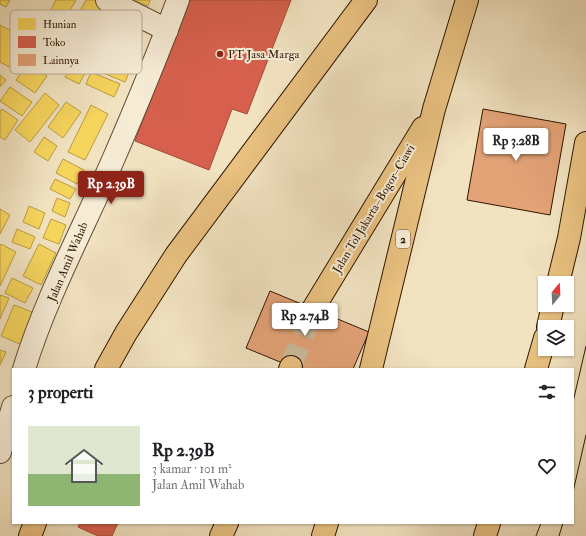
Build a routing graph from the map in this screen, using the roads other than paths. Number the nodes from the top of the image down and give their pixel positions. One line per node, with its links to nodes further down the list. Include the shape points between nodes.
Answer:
1 (107, 0): 5 (street)
2 (178, 0): 7 (street, Jalan Amil Wahab)
3 (366, 0): 14 (highway, via 176,255)
4 (466, 0): 8 (highway, Jalan Tol Jakarta–Bogor–Ciawi / 2)
5 (127, 10)
6 (142, 18): 7 (street)
7 (167, 30): 13 (street, Jalan Amil Wahab, via 63,271)
8 (434, 110): 11 (highway, Jalan Tol Jakarta–Bogor–Ciawi / 2); 15 (highway, Jalan Tol Jakarta–Bogor–Ciawi / 2)
9 (586, 143): 10 (highway)
10 (560, 276)
11 (313, 309)
12 (540, 356): 16 (highway)
13 (24, 368)
14 (107, 368)
15 (371, 368)
16 (536, 368)
17 (12, 410): 18 (street)
18 (1, 442)
19 (35, 524): 23 (highway)
20 (227, 524): 24 (highway)
21 (327, 524): 25 (highway)
22 (490, 524): 26 (highway)
23 (30, 536)
24 (221, 536)
25 (323, 536)
26 (485, 536)

